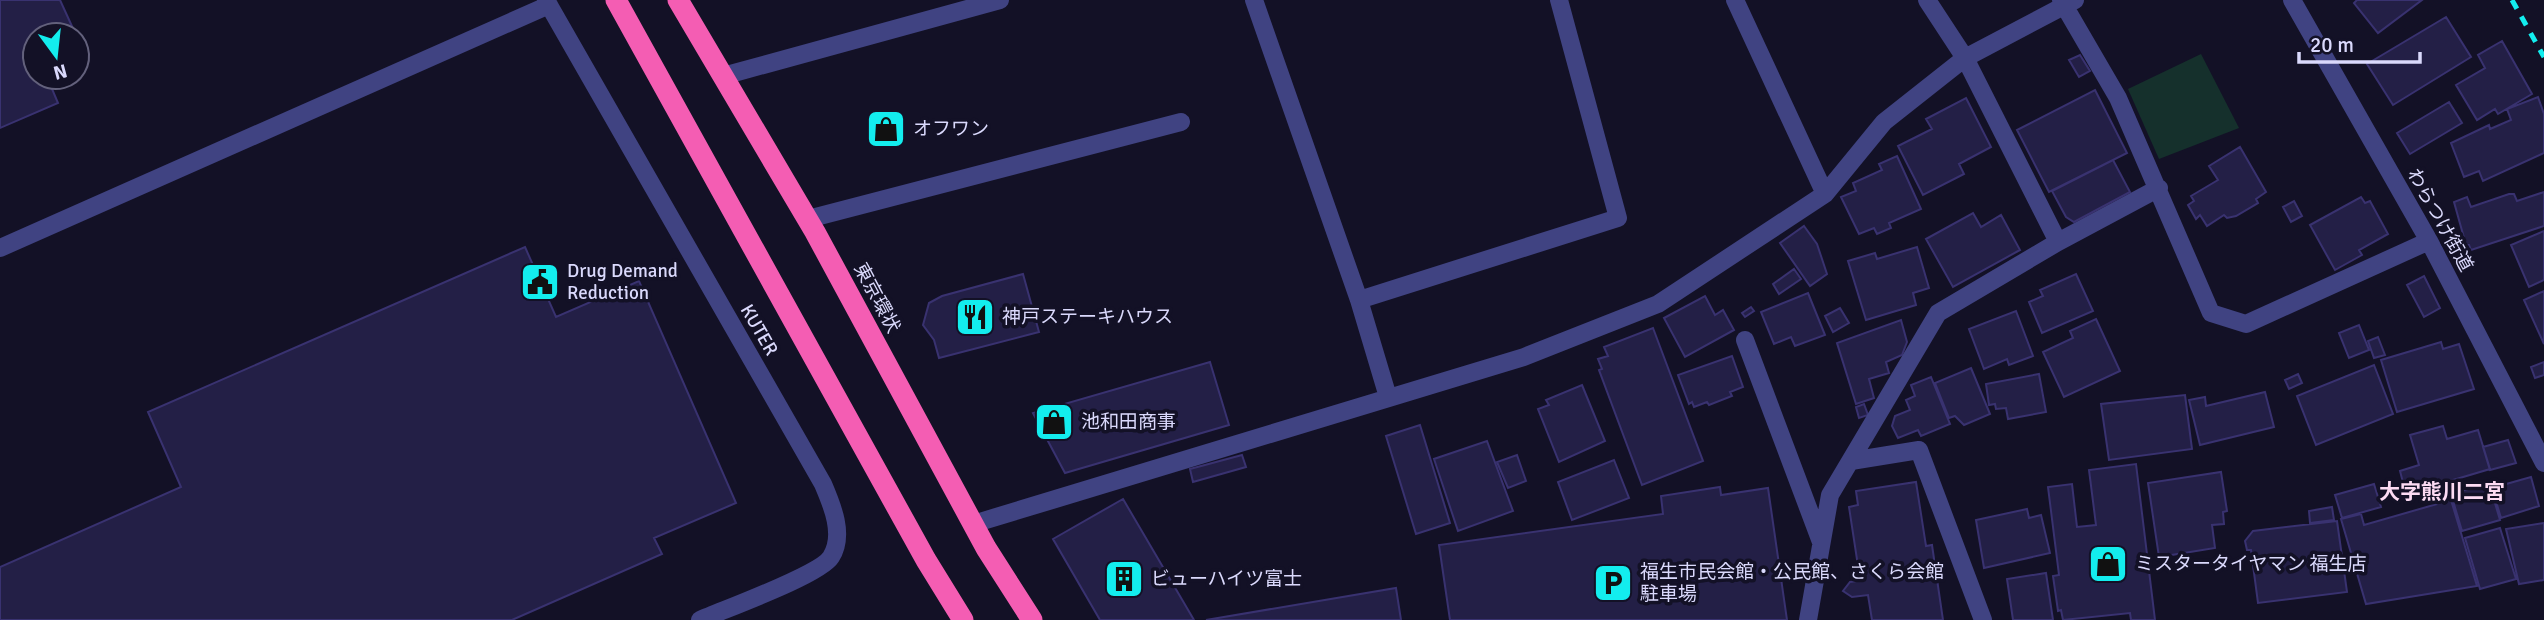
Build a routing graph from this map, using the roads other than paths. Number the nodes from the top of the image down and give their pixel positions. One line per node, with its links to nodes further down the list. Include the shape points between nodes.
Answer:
1 (616, 0): 28 (highway)
2 (678, 0): 12 (highway, 東京環状)
3 (1000, 0): 12 (street)
4 (1254, 0): 20 (street)
5 (1559, 0): 20 (street, via 1618,218)
6 (1735, 0): 15 (street)
7 (1927, 0): 11 (street)
8 (2292, 0): 17 (street, わらつけ街道)
9 (547, 2): 19 (street); 27 (street, KUTER, via 834,508 838,537 831,557 810,572)
10 (2067, 2): 11 (street); 14 (street)
11 (1965, 58): 15 (street, via 1884,122); 18 (street)
12 (723, 76): 16 (highway, 東京環状)
13 (1181, 122): 16 (street)
14 (2159, 188): 17 (street, via 2211,313 2246,324); 18 (street)
15 (1825, 194): 22 (street, via 1658,304 1524,357)
16 (808, 219): 25 (highway, 東京環状)
17 (2429, 241): 24 (street, わらつけ街道)
18 (2058, 242): 23 (street, via 1938,313)
19 (0, 248)
20 (1359, 300): 22 (street)
21 (1745, 340): 26 (street)
22 (1388, 397): 25 (street)
23 (1851, 461): 26 (street, via 1830,495); 31 (street, via 1919,450)
24 (2544, 463)
25 (973, 523): 29 (highway, 東京環状)
26 (1821, 542): 30 (street)
27 (701, 620)
28 (963, 620)
29 (1032, 620)
30 (1808, 620)
31 (1983, 620)

